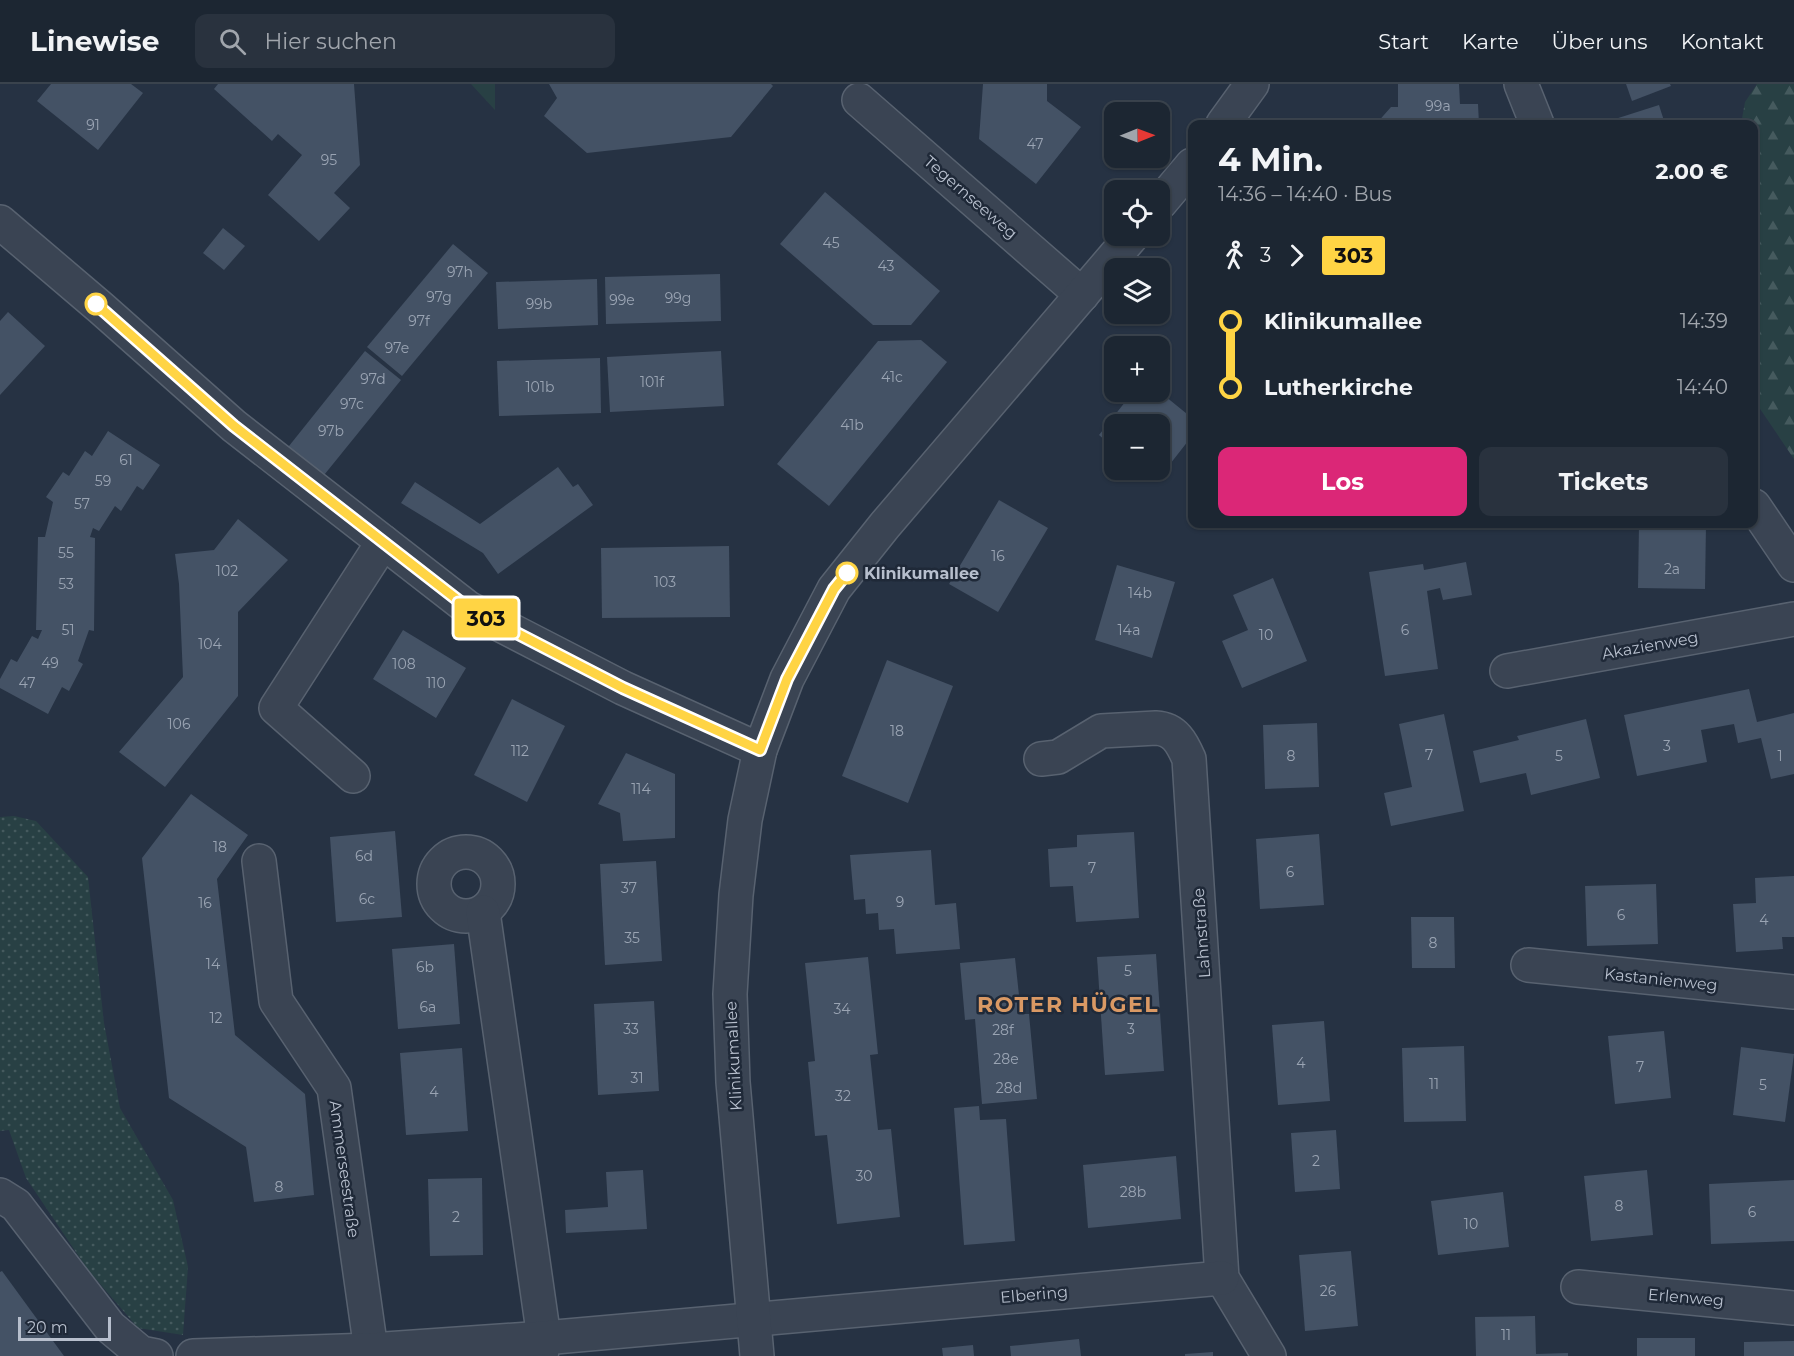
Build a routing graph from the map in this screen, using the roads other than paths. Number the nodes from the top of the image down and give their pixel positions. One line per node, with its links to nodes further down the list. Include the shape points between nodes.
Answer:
1 (1252, 84): 4 (street)
2 (1521, 84): 5 (street)
3 (859, 100): 10 (street, Tegernseeweg)
4 (1226, 120)
5 (1535, 120)
6 (1188, 170): 7 (street)
7 (1170, 191)
8 (0, 222): 12 (street, via 234,426)
9 (1124, 246): 10 (street, Klinikumallee)
10 (1082, 295): 16 (street, Klinikumallee, via 834,589 787,679)
11 (1758, 512): 13 (street)
12 (383, 542): 16 (street, via 468,608 623,688); 18 (street, via 276,708)
13 (1791, 557)
14 (1794, 619): 15 (street, Akazienweg)
15 (1507, 671)
16 (760, 750): 27 (street, Klinikumallee, via 745,820 730,994 733,1082)
17 (1041, 759): 24 (street, Lahnstraße, via 1058,757 1101,731 1156,728 1175,734 1189,759)
18 (353, 776)
19 (259, 861): 29 (street, Ammerseestraße, via 276,1001 334,1088)
20 (483, 912): 28 (street)
21 (1528, 965): 22 (street, Kastanienweg)
22 (1794, 992)
23 (0, 1195): 30 (street, via 16,1205 110,1327 141,1353)
24 (1222, 1278): 27 (street, Elbering); 33 (street)
25 (1578, 1287): 26 (street, Erlenweg)
26 (1794, 1308)
27 (755, 1319): 28 (street); 32 (street, Klinikumallee)
28 (542, 1347): 29 (street)
29 (371, 1353): 31 (street)
30 (156, 1356)
31 (193, 1356)
32 (758, 1356)
33 (1269, 1356)

